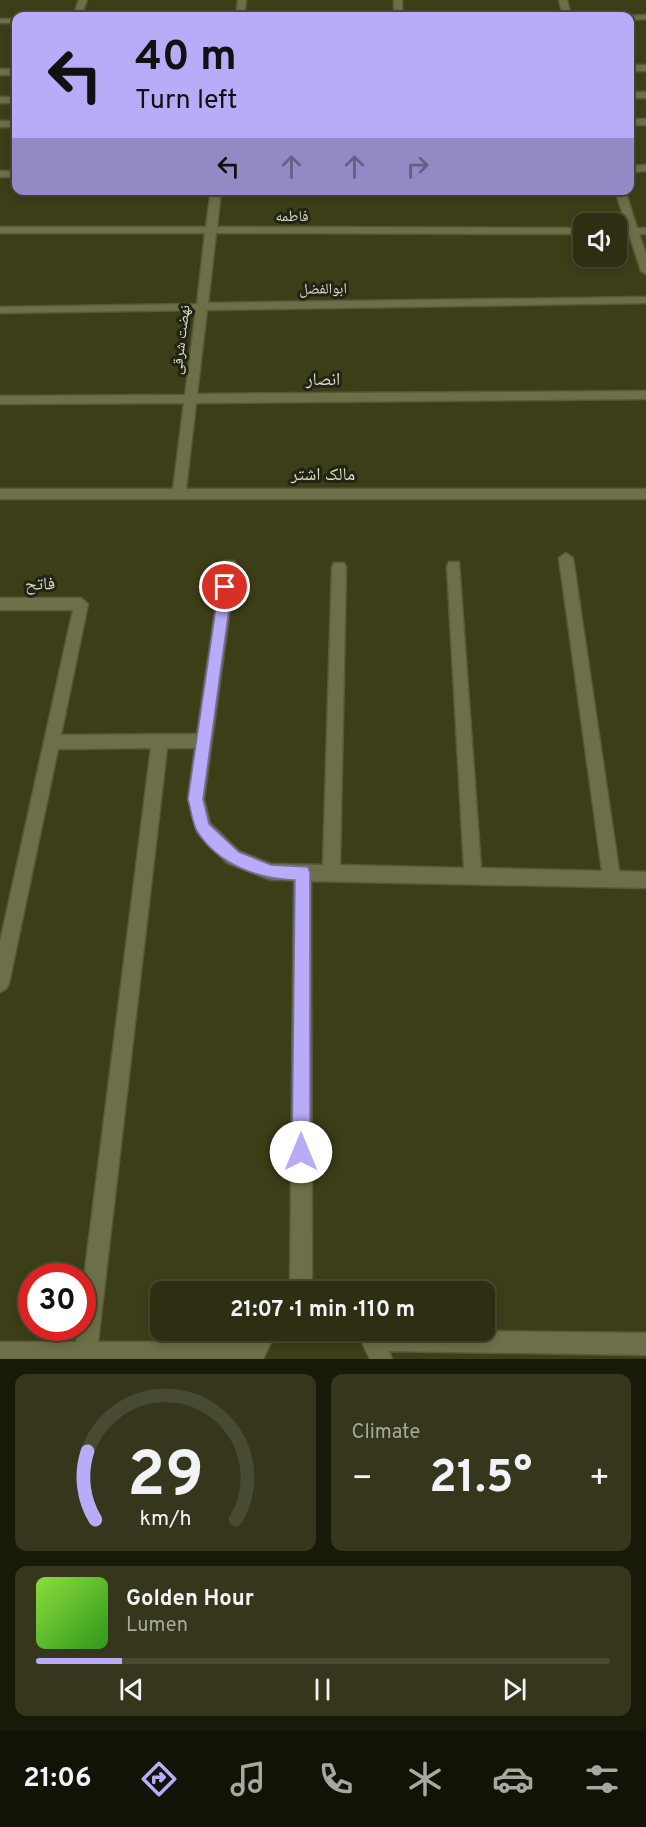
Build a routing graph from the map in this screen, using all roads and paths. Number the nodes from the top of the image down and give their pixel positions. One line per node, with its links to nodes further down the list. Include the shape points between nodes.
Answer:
1 (215, 195): 8 (street, نهضت شرقی)
2 (622, 195): 6 (street)
3 (0, 230): 8 (street, فاطمه)
4 (573, 231): 8 (street, فاطمه)
5 (627, 231): 6 (street)
6 (633, 231): 7 (street); 9 (street)
7 (646, 231)
8 (211, 232): 11 (street, نهضت شرقی)
9 (646, 271)
10 (646, 300): 11 (street, ابوالفضل)
11 (201, 307): 12 (street, ابوالفضل); 14 (street, نهضت شرقی)
12 (0, 310)
13 (646, 395): 14 (street, انصار)
14 (190, 399): 15 (street, انصار); 16 (street, نهضت شرقی)
15 (0, 400)
16 (178, 493): 17 (street, مالک اشتر); 18 (street, مالک اشتر)
17 (0, 494)
18 (646, 494)
19 (566, 558): 30 (street)
20 (229, 565): 25 (street)
21 (454, 566): 29 (street)
22 (339, 567): 28 (street)
23 (0, 604): 26 (street, فاتح, via 81,604)
24 (159, 741): 25 (street); 26 (street); 40 (street)
25 (202, 741): 27 (street, via 196,799 203,827 233,857 271,872)
26 (51, 742): 32 (street)
27 (303, 873): 28 (street); 34 (street)
28 (331, 873): 29 (street)
29 (473, 876): 30 (street)
30 (612, 880): 31 (street)
31 (646, 880)
32 (4, 943): 33 (street)
33 (0, 983)
34 (301, 1281)
35 (260, 1341): 41 (street)
36 (374, 1343): 38 (street)
37 (646, 1344): 38 (street)
38 (617, 1351)
39 (0, 1353): 40 (street)
40 (86, 1353): 41 (street)
41 (252, 1356)

